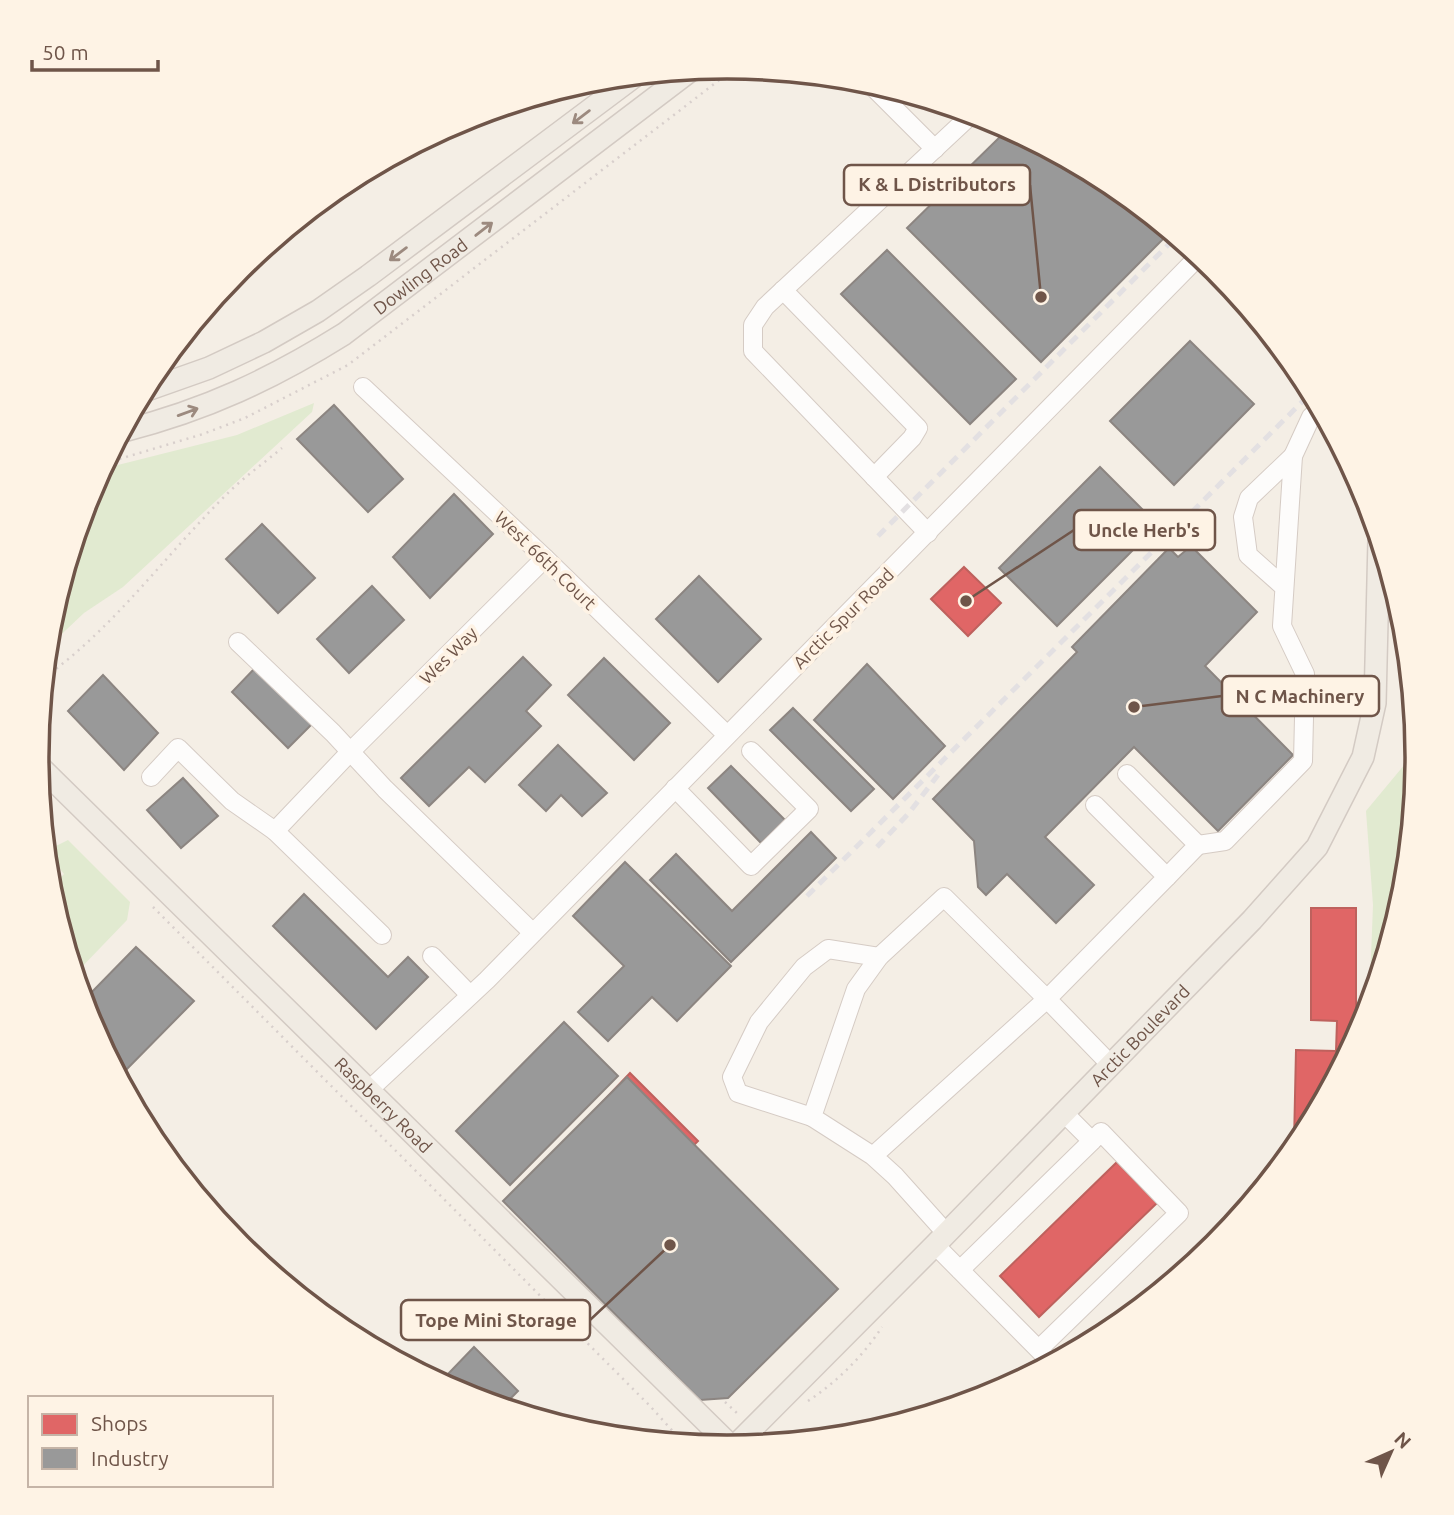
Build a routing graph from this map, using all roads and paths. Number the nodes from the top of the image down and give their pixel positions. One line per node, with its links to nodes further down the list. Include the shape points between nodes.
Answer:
1 (676, 82): 11 (main road, Dowling Road, one-way to 1, via 238,393 292,367 344,334)
2 (618, 89): 8 (main road, Dowling Road, one-way to 8, via 318,311 209,368)
3 (885, 99): 5 (street)
4 (963, 122): 5 (street)
5 (935, 149): 7 (street)
6 (1191, 264): 15 (street, Arctic Spur Road)
7 (783, 290): 14 (street, via 753,325 753,351); 14 (street, via 918,428)
8 (160, 385)
9 (363, 387): 16 (street, West 66th Court)
10 (1313, 416): 13 (street)
11 (135, 427)
12 (282, 448): 20 (path, via 229,492)
13 (1293, 456): 18 (street); 18 (street, via 1249,498 1243,517 1248,555)
14 (874, 477): 15 (street)
15 (928, 533): 21 (street, Arctic Spur Road)
16 (545, 558): 21 (street, West 66th Court); 22 (street, Wes Way)
17 (1378, 571): 39 (main road, Arctic Boulevard, via 1376,704 1363,757 1317,847)
18 (1284, 587): 30 (street, via 1282,626 1305,674 1303,761 1224,841)
19 (238, 642): 22 (street)
20 (55, 670)
21 (727, 735): 27 (street, Arctic Spur Road)
22 (351, 751): 29 (street, Wes Way); 33 (street)
23 (751, 751): 27 (street, via 809,809 751,866)
24 (1127, 774): 30 (street)
25 (49, 776): 40 (main road, Raspberry Road)
26 (151, 777): 29 (street, via 178,748 232,801)
27 (675, 788): 33 (street, Arctic Spur Road)
28 (1095, 805): 31 (street)
29 (275, 831): 34 (street)
30 (1198, 845): 31 (street)
31 (1167, 877): 38 (street)
32 (145, 898): 49 (path)
33 (533, 933): 37 (street, Arctic Spur Road)
34 (382, 935)
35 (432, 956): 37 (street)
36 (879, 957): 38 (street, via 944,897); 42 (street, via 856,989); 42 (street, via 828,949 804,967 759,1022 732,1077 738,1093)
37 (470, 995): 40 (street, Arctic Spur Road)
38 (1047, 999): 39 (street); 44 (street)
39 (1111, 1065): 41 (main road, Arctic Boulevard)
40 (369, 1090): 51 (main road, Raspberry Road)
41 (1064, 1113): 43 (street); 45 (main road, Arctic Boulevard)
42 (812, 1116): 44 (street)
43 (1092, 1141): 46 (street); 47 (street, via 1101,1132 1179,1213)
44 (873, 1156): 45 (street, via 895,1176)
45 (941, 1239): 46 (street); 50 (main road, Arctic Boulevard)
46 (960, 1270): 47 (street)
47 (1039, 1349): 48 (street)
48 (1046, 1356)
49 (675, 1433)
50 (745, 1435)
51 (722, 1436)

